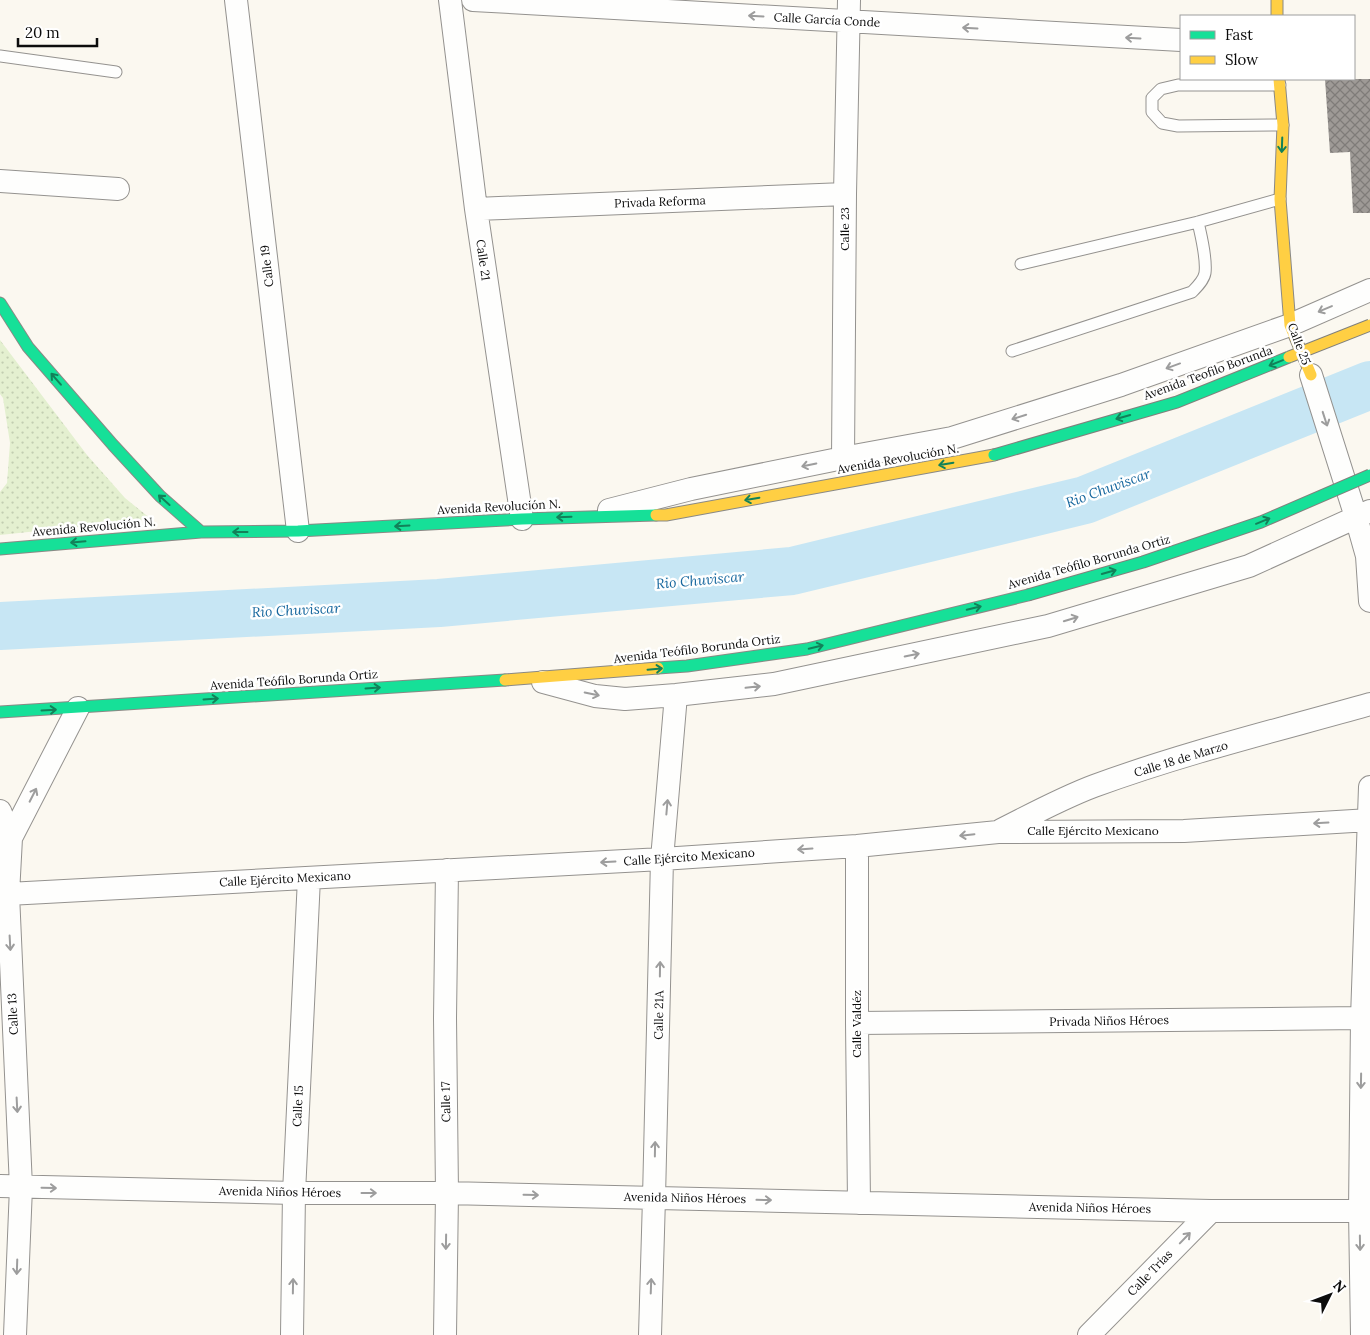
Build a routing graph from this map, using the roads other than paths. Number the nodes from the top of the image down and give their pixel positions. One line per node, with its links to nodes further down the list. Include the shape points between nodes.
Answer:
1 (236, 0): 31 (street, Calle 19)
2 (450, 0): 16 (street, Calle 21)
3 (473, 0): 5 (street, Calle García Conde, one-way to 3)
4 (1277, 0): 6 (main road)
5 (848, 11): 7 (street, Calle García Conde, one-way to 5); 14 (street, Calle 23)
6 (1277, 15)
7 (1180, 40)
8 (0, 56): 9 (lane)
9 (116, 72)
10 (1280, 82): 11 (main road, Calle 25); 11 (lane, via 1178,85 1162,89 1152,98 1152,112 1162,123 1178,126)
11 (1283, 125): 15 (main road, Calle 25, one-way to 15)
12 (0, 181): 13 (street)
13 (118, 189)
14 (845, 194): 16 (street, Privada Reforma); 26 (street, Calle 23)
15 (1280, 199): 17 (lane); 22 (main road, Calle 25)
16 (476, 209): 30 (street, Calle 21)
17 (1198, 222): 18 (lane); 23 (lane, via 1205,274 1192,292)
18 (1022, 264)
19 (1370, 290): 22 (street, one-way to 22)
20 (0, 303): 32 (main road, one-way to 20, via 160,496 113,445 28,347)
21 (1370, 324): 25 (main road, Avenida Teofilo Borunda, one-way to 25, bridge, via 1177,402)
22 (1290, 325): 24 (main road, Calle 25); 26 (street, one-way to 26, via 1121,385 952,438)
23 (1012, 351)
24 (1311, 375): 28 (street, Calle 25, one-way to 28, via 1340,463)
25 (994, 455): 29 (main road, Avenida Revolución N., one-way to 29, via 666,515)
26 (843, 458): 29 (street, one-way to 29, via 691,489)
27 (1370, 475): 35 (main road, Avenida Teófilo Borunda Ortiz, one-way to 27, bridge, via 687,666 807,650 1028,595 1143,562 1260,522)
28 (1363, 514): 34 (street, Calle 25); 36 (street, one-way to 28, via 774,684 1048,626 1249,566)
29 (586, 517): 30 (main road, Avenida Revolución N., one-way to 30)
30 (522, 519): 31 (main road, Avenida Revolución N., one-way to 31)
31 (298, 531): 32 (main road, Avenida Revolución N., one-way to 32)
32 (201, 532): 33 (main road, Avenida Revolución N., one-way to 33)
33 (0, 548)
34 (1370, 601)
35 (527, 678): 36 (street, one-way to 36, via 595,696); 38 (main road, Avenida Teófilo Borunda Ortiz, one-way to 35)
36 (676, 695): 46 (street, Calle 21A, one-way to 36)
37 (1370, 704): 43 (street, Calle 18 de Marzo, via 1092,786)
38 (78, 708): 39 (main road, Avenida Teófilo Borunda Ortiz, one-way to 38); 44 (street, Calle 13, one-way to 38)
39 (0, 712)
40 (1370, 787): 42 (street)
41 (0, 811): 44 (street)
42 (1370, 820): 43 (street, Calle Ejército Mexicano, one-way to 43, via 1184,831); 50 (street)
43 (998, 832): 45 (street, Calle Ejército Mexicano, one-way to 45)
44 (11, 838): 49 (street, Calle 13)
45 (857, 846): 46 (street, Calle Ejército Mexicano, one-way to 46); 51 (street, Calle Valdéz)
46 (662, 859): 47 (street, Calle Ejército Mexicano, one-way to 47); 55 (street, Calle 21A, one-way to 46)
47 (447, 870): 48 (street, Calle Ejército Mexicano); 54 (street, Calle 17)
48 (309, 878): 49 (street, Calle Ejército Mexicano); 53 (street, Calle 15)
49 (3, 894): 52 (street, Calle 13, one-way to 52)
50 (1362, 1018): 51 (street, Privada Niños Héroes); 58 (street, one-way to 58)
51 (857, 1023): 56 (street, Calle Valdéz)
52 (10, 1187): 53 (street, Avenida Niños Héroes, one-way to 53); 59 (street, Calle 13, one-way to 59)
53 (294, 1193): 54 (street, Avenida Niños Héroes, one-way to 54); 60 (street, Calle 15, one-way to 53)
54 (447, 1193): 55 (street, Avenida Niños Héroes, one-way to 55); 61 (street, Calle 17, one-way to 61)
55 (654, 1198): 56 (street, Avenida Niños Héroes, one-way to 56); 62 (street, Calle 21A, one-way to 55)
56 (859, 1202): 57 (street, Avenida Niños Héroes)
57 (1211, 1211): 58 (street, Avenida Niños Héroes); 63 (street, Calle Trías, one-way to 57)
58 (1365, 1211): 64 (street, one-way to 64)
59 (15, 1335)
60 (292, 1335)
61 (446, 1335)
62 (650, 1335)
63 (1090, 1335)
64 (1362, 1335)

